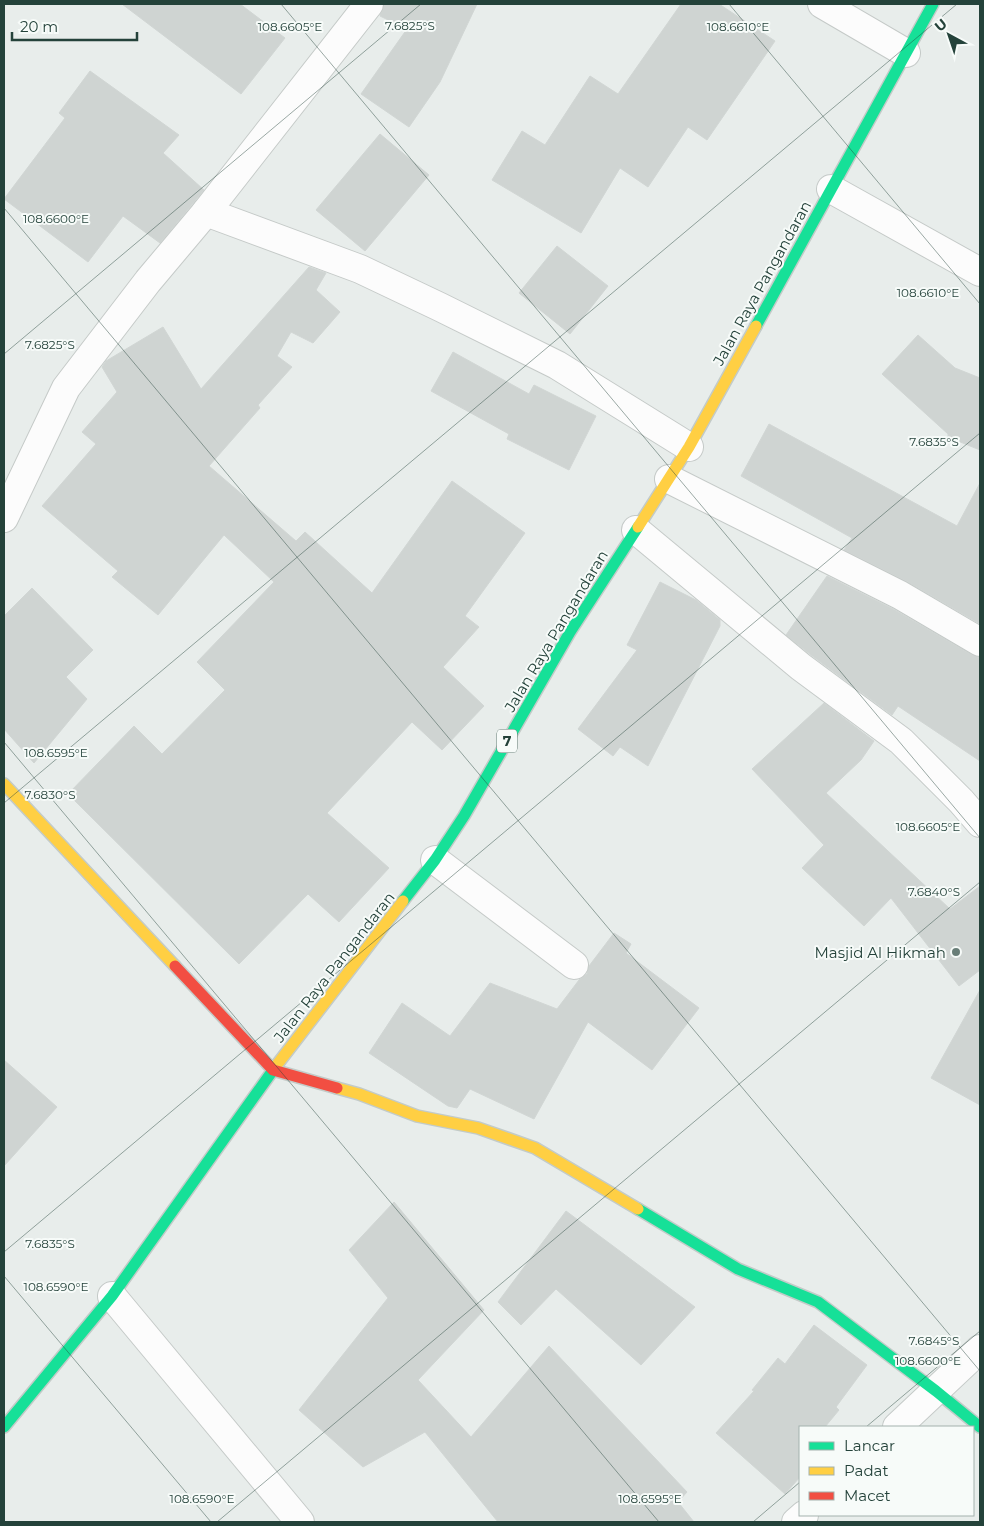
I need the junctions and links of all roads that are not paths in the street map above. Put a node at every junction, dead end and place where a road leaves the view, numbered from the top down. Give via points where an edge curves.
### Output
1 (369, 4) edge
2 (822, 4) edge
3 (933, 4) edge
4 (906, 53) junction
5 (831, 189) junction
6 (206, 212) junction
7 (980, 272) edge
8 (689, 447) junction
9 (669, 478) junction
10 (4, 518) edge
11 (636, 530) junction
12 (980, 642) edge
13 (4, 784) edge
14 (980, 823) edge
15 (435, 860) junction
16 (574, 965) dead end
17 (273, 1070) junction
18 (112, 1296) junction
19 (980, 1349) edge
20 (936, 1391) junction
21 (898, 1426) edge
22 (4, 1427) edge
23 (980, 1427) edge
24 (300, 1522) edge

1 - 6 street
2 - 4 street
3 - 4 main road, Jalan Raya Pangandaran / 7
4 - 5 main road, Jalan Raya Pangandaran / 7
5 - 7 street
5 - 8 main road, Jalan Raya Pangandaran / 7
6 - 8 street via 360,269 449,311 556,365
6 - 10 street via 66,388
8 - 9 main road, Jalan Raya Pangandaran / 7
9 - 11 main road, Jalan Raya Pangandaran / 7
9 - 12 street via 900,595
11 - 14 street via 801,667 900,742
11 - 15 main road, Jalan Raya Pangandaran / 7 via 570,632 464,816
13 - 17 main road
15 - 16 street
15 - 17 main road, Jalan Raya Pangandaran / 7
17 - 18 main road, Jalan Raya Pangandaran / 7
17 - 20 main road via 360,1094 417,1116 478,1128 535,1148 738,1269 818,1302
18 - 22 main road, Jalan Raya Pangandaran / 7
18 - 24 street
19 - 20 street
20 - 21 street
20 - 23 main road

